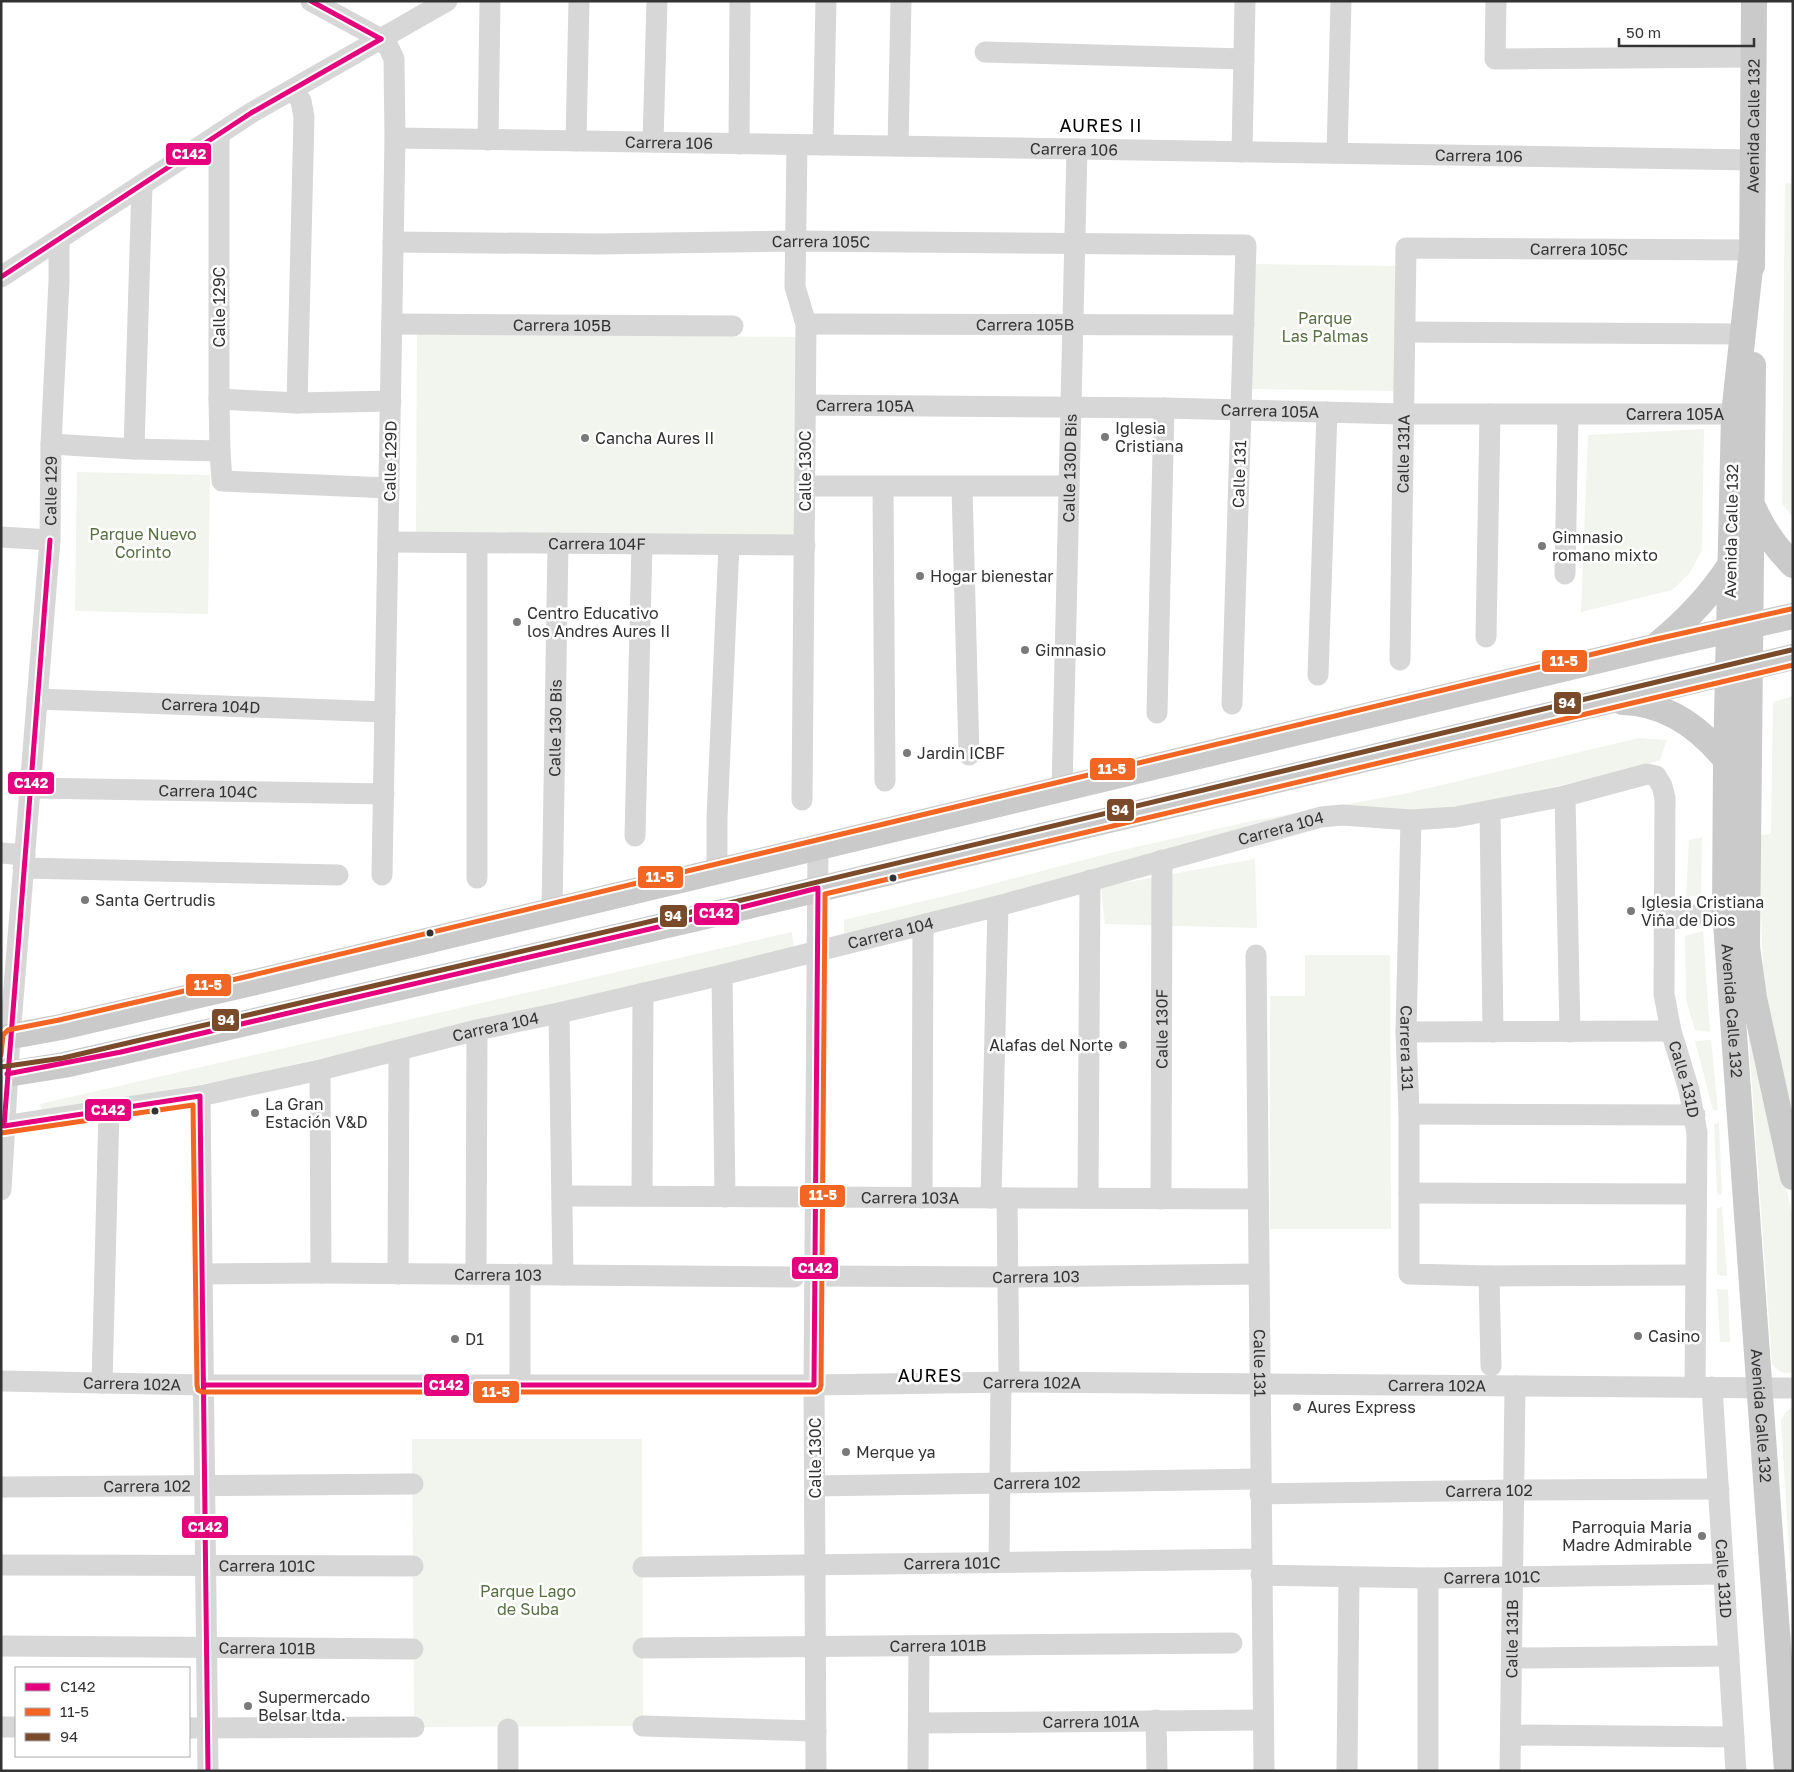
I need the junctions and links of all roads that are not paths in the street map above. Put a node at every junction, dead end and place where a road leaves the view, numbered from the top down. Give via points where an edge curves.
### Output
1 (311, 1) edge
2 (447, 1) edge
3 (490, 1) edge
4 (579, 1) edge
5 (657, 1) edge
6 (740, 1) edge
7 (826, 1) edge
8 (901, 1) edge
9 (1245, 1) edge
10 (1341, 1) edge
11 (1496, 1) edge
12 (1754, 1) edge
13 (385, 44) junction
14 (985, 52) dead end
15 (1754, 57) junction
16 (1244, 59) junction
17 (293, 89) junction
18 (219, 134) junction
19 (395, 138) junction
20 (488, 140) junction
21 (576, 141) junction
22 (653, 142) junction
23 (739, 144) junction
24 (797, 145) junction
25 (823, 145) junction
26 (898, 146) junction
27 (1077, 149) junction
28 (1242, 152) junction
29 (1338, 153) junction
30 (1753, 160) junction
31 (142, 185) junction
32 (58, 240) junction
33 (795, 241) junction
34 (394, 242) junction
35 (1075, 244) junction
36 (1246, 245) joint
37 (1406, 248) joint
38 (1752, 250) junction
39 (1, 277) edge
40 (392, 324) junction
41 (806, 324) junction
42 (1073, 325) junction
43 (1244, 325) junction
44 (733, 326) dead end
45 (1404, 332) junction
46 (1742, 334) junction
47 (219, 399) junction
48 (391, 401) junction
49 (297, 403) junction
50 (806, 405) junction
51 (1071, 407) junction
52 (1164, 408) junction
53 (1241, 410) junction
54 (1327, 412) junction
55 (1403, 414) junction
56 (1490, 414) junction
57 (1568, 414) junction
58 (1734, 414) junction
59 (51, 444) junction
60 (134, 449) junction
61 (220, 451) junction
62 (805, 486) junction
63 (883, 486) junction
64 (1069, 486) junction
65 (962, 487) junction
66 (389, 488) junction
67 (1752, 505) junction
68 (1, 537) edge
69 (50, 540) junction
70 (388, 542) junction
71 (477, 543) junction
72 (558, 544) junction
73 (642, 544) junction
74 (729, 545) junction
75 (805, 546) junction
76 (1730, 565) junction
77 (1793, 565) edge
78 (1565, 574) dead end
79 (1793, 616) edge
80 (1740, 628) junction
81 (1486, 637) dead end
82 (1654, 647) junction
83 (1793, 656) edge
84 (1400, 660) dead end
85 (1739, 670) junction
86 (1318, 675) dead end
87 (37, 699) junction
88 (1607, 702) junction
89 (1232, 704) dead end
90 (385, 712) junction
91 (1157, 713) dead end
92 (969, 755) dead end
93 (1726, 760) junction
94 (1656, 776) joint
95 (885, 781) dead end
96 (30, 788) junction
97 (1062, 788) junction
98 (384, 794) junction
99 (1565, 796) junction
100 (802, 800) dead end
101 (1490, 811) junction
102 (1411, 820) junction
103 (635, 836) dead end
104 (818, 846) junction
105 (1, 853) edge
106 (1162, 860) junction
107 (24, 861) junction
108 (717, 871) junction
109 (338, 875) dead end
110 (382, 875) dead end
111 (477, 878) dead end
112 (1090, 880) junction
113 (818, 888) junction
114 (998, 906) junction
115 (1725, 909) junction
116 (552, 910) junction
117 (1664, 921) junction
118 (923, 924) junction
119 (817, 952) junction
120 (1256, 955) dead end
121 (722, 975) junction
122 (643, 993) junction
123 (560, 1013) junction
124 (477, 1030) junction
125 (1671, 1031) junction
126 (1406, 1032) junction
127 (1492, 1032) junction
128 (1570, 1032) junction
129 (6, 1037) edge
130 (399, 1050) junction
131 (320, 1070) junction
132 (4, 1074) edge
133 (200, 1096) junction
134 (110, 1110) junction
135 (1409, 1114) junction
136 (1694, 1115) junction
137 (4, 1126) junction
138 (1793, 1177) edge
139 (1, 1190) edge
140 (1410, 1193) junction
141 (1696, 1194) junction
142 (562, 1196) junction
143 (642, 1196) junction
144 (725, 1197) junction
145 (816, 1197) junction
146 (922, 1198) junction
147 (999, 1198) junction
148 (1088, 1198) junction
149 (1162, 1199) junction
150 (1258, 1199) junction
151 (321, 1273) junction
152 (202, 1274) junction
153 (398, 1274) junction
154 (476, 1274) junction
155 (520, 1274) junction
156 (1258, 1274) junction
157 (563, 1275) junction
158 (1695, 1275) junction
159 (815, 1276) junction
160 (1490, 1276) junction
161 (794, 1277) dead end
162 (1008, 1277) junction
163 (1491, 1366) dead end
164 (1, 1381) edge
165 (1005, 1382) junction
166 (102, 1383) junction
167 (814, 1384) junction
168 (1259, 1384) junction
169 (204, 1385) junction
170 (520, 1385) junction
171 (1515, 1386) junction
172 (1703, 1387) junction
173 (1760, 1388) junction
174 (1793, 1388) edge
175 (1000, 1483) junction
176 (412, 1484) dead end
177 (1, 1486) edge
178 (205, 1486) junction
179 (815, 1486) junction
180 (1260, 1486) junction
181 (1718, 1489) junction
182 (1514, 1490) junction
183 (999, 1562) junction
184 (1, 1565) edge
185 (815, 1565) junction
186 (206, 1566) junction
187 (413, 1566) dead end
188 (643, 1567) dead end
189 (1261, 1567) junction
190 (1724, 1574) junction
191 (1513, 1576) junction
192 (1349, 1578) junction
193 (1428, 1578) junction
194 (1232, 1643) dead end
195 (1, 1646) edge
196 (920, 1646) junction
197 (815, 1647) junction
198 (207, 1648) junction
199 (643, 1648) dead end
200 (413, 1649) dead end
201 (1729, 1656) junction
202 (1512, 1658) junction
203 (1156, 1720) junction
204 (1263, 1720) junction
205 (919, 1724) junction
206 (644, 1726) dead end
207 (1, 1727) edge
208 (15, 1727) edge
209 (414, 1727) dead end
210 (198, 1728) edge
211 (508, 1729) dead end
212 (816, 1731) junction
213 (1511, 1735) junction
214 (1734, 1737) junction
215 (208, 1771) edge
216 (508, 1771) edge
217 (816, 1771) edge
218 (918, 1771) edge
219 (1156, 1771) edge
220 (1264, 1771) edge
221 (1347, 1771) edge
222 (1428, 1771) edge
223 (1510, 1771) edge
224 (1736, 1771) edge
225 (1787, 1771) edge

1 - 13 street
2 - 13 street
3 - 20 street
4 - 21 street
5 - 22 street
6 - 23 street
7 - 25 street
8 - 26 street
9 - 16 street
10 - 29 street
11 - 15 street via 1495,59
12 - 15 main road, Avenida Calle 132
13 - 17 street
13 - 19 street, Calle 129D via 394,59
14 - 16 street
15 - 30 main road, Avenida Calle 132
16 - 28 street
17 - 18 street
17 - 49 street via 301,101 304,117
18 - 31 street
18 - 47 street, Calle 129C
19 - 20 street, Carrera 106
19 - 34 street, Calle 129D
20 - 21 street, Carrera 106
21 - 22 street, Carrera 106
22 - 23 street, Carrera 106
23 - 24 street, Carrera 106
24 - 25 street, Carrera 106
24 - 33 street, Calle 130C
25 - 26 street, Carrera 106
26 - 27 street, Carrera 106
27 - 28 street, Carrera 106
27 - 35 street, Calle 130D Bis
28 - 29 street, Carrera 106
29 - 30 street, Carrera 106
30 - 38 main road, Avenida Calle 132
31 - 32 street
31 - 60 street
32 - 39 street
32 - 59 street, Calle 129
33 - 34 street, Carrera 105C via 598,244
33 - 35 street, Carrera 105C
33 - 41 street, Calle 130C via 795,287
34 - 40 street, Calle 129D
35 - 36 street, Carrera 105C
35 - 42 street, Calle 130D Bis
36 - 43 street, Calle 131
37 - 38 street, Carrera 105C
37 - 45 street, Calle 131A
38 - 46 main road, Avenida Calle 132
38 - 67 main road, Avenida Calle 132
40 - 44 street, Carrera 105B
40 - 48 street, Calle 129D
41 - 42 street, Carrera 105B
41 - 50 street, Calle 130C
42 - 43 street, Carrera 105B
42 - 51 street, Calle 130D Bis
43 - 53 street, Calle 131
45 - 46 street
45 - 55 street, Calle 131A
46 - 58 main road, Avenida Calle 132
47 - 49 street
47 - 61 street, Calle 129C
48 - 49 street
48 - 66 street, Calle 129D
50 - 51 street, Carrera 105A
50 - 62 street, Calle 130C
51 - 52 street, Carrera 105A
51 - 64 street, Calle 130D Bis
52 - 53 street, Carrera 105A
52 - 91 street
53 - 54 street, Carrera 105A
53 - 89 street, Calle 131
54 - 55 street, Carrera 105A
54 - 86 street
55 - 56 street, Carrera 105A
55 - 84 street, Calle 131A
56 - 57 street, Carrera 105A
56 - 81 street
57 - 58 street, Carrera 105A
57 - 78 street
58 - 76 main road, Avenida Calle 132
59 - 60 street
59 - 69 street, Calle 129
60 - 61 street
61 - 66 street, Calle 129C via 222,481
62 - 63 street
62 - 75 street, Calle 130C
63 - 65 street
63 - 95 street
64 - 65 street
64 - 97 street, Calle 130D Bis
65 - 92 street
66 - 70 street, Calle 129D
67 - 77 main road via 1762,528
67 - 80 main road, Avenida Calle 132
68 - 69 street
69 - 87 street, Calle 129
70 - 71 street, Carrera 104F
70 - 90 street, Calle 129D
71 - 72 street, Carrera 104F
71 - 111 street
72 - 73 street, Carrera 104F
72 - 116 street, Calle 130 Bis
73 - 74 street, Carrera 104F
73 - 103 street
74 - 75 street, Carrera 104F
74 - 108 street
75 - 100 street, Calle 130C
76 - 80 main road, Avenida Calle 132
76 - 82 main road via 1702,604
79 - 80 main road
80 - 82 main road
80 - 85 main road, Avenida Calle 132
82 - 97 main road
83 - 85 main road
85 - 88 main road
85 - 93 main road, Avenida Calle 132
85 - 138 main road, Avenida Calle 132 via 1747,947 1754,998
87 - 90 street, Carrera 104D
87 - 96 street, Calle 129
88 - 93 main road via 1632,702 1656,707 1678,717 1696,728
88 - 113 main road
90 - 98 street, Calle 129D
93 - 115 main road, Avenida Calle 132
94 - 99 street, Carrera 104 via 1647,774
94 - 117 street, Calle 131D via 1665,798
96 - 98 street, Carrera 104C
96 - 107 street, Calle 129
97 - 104 main road
98 - 110 street, Calle 129D
99 - 101 street, Carrera 104
99 - 128 street
101 - 102 street, Carrera 104
101 - 127 street
102 - 106 street, Carrera 104 via 1342,815 1321,817
102 - 126 street, Carrera 131
104 - 108 main road
104 - 113 street, Calle 130C
105 - 107 street
106 - 112 street, Carrera 104
106 - 149 street, Calle 130F
107 - 109 street
107 - 129 street, Calle 129
108 - 116 main road
112 - 114 street, Carrera 104
112 - 148 street
113 - 119 street, Calle 130C
113 - 132 main road via 121,1052
114 - 118 street, Carrera 104
114 - 147 street
115 - 117 street
115 - 173 main road, Avenida Calle 132
116 - 129 main road via 251,983
117 - 125 street, Calle 131D via 1664,994
118 - 119 street, Carrera 104
118 - 146 street
119 - 121 street, Carrera 104
119 - 145 street, Calle 130C
120 - 150 street, Calle 131
121 - 122 street, Carrera 104
121 - 144 street
122 - 123 street, Carrera 104
122 - 143 street
123 - 124 street, Carrera 104
123 - 142 street
124 - 130 street, Carrera 104
124 - 154 street
125 - 128 street
125 - 136 street, Calle 131D
126 - 127 street
126 - 135 street, Carrera 131
127 - 128 street
129 - 132 street, Calle 129
130 - 131 street, Carrera 104
130 - 153 street
131 - 133 street, Carrera 104
131 - 151 street
132 - 137 street, Calle 129
133 - 134 street, Carrera 104
133 - 152 street
134 - 137 street, Carrera 104
134 - 166 street
135 - 136 street
135 - 140 street, Carrera 131
136 - 141 street, Calle 131D via 1697,1134
137 - 139 street, Calle 129
140 - 141 street
140 - 160 street, Carrera 131 via 1409,1274
141 - 158 street, Calle 131D
142 - 143 street, Carrera 103A
142 - 157 street
143 - 144 street, Carrera 103A
144 - 145 street, Carrera 103A
145 - 146 street, Carrera 103A
145 - 159 street, Calle 130C
146 - 147 street, Carrera 103A
147 - 148 street, Carrera 103A
147 - 162 street
148 - 149 street, Carrera 103A
149 - 150 street, Carrera 103A
150 - 156 street, Calle 131
151 - 152 street, Carrera 103
151 - 153 street, Carrera 103
152 - 169 street
153 - 154 street, Carrera 103
154 - 155 street, Carrera 103
155 - 157 street, Carrera 103
155 - 170 street
156 - 162 street, Carrera 103
156 - 168 street, Calle 131
157 - 161 street, Carrera 103
158 - 160 street
158 - 172 street, Calle 131D
159 - 162 street, Carrera 103
159 - 167 street, Calle 130C
160 - 163 street
162 - 165 street
164 - 166 street, Carrera 102A
165 - 167 street, Carrera 102A
165 - 168 street, Carrera 102A
165 - 175 street
166 - 169 street, Carrera 102A
167 - 170 street, Carrera 102A
167 - 179 street, Calle 130C
168 - 171 street, Carrera 102A
168 - 180 street, Calle 131
169 - 170 street, Carrera 102A
169 - 178 street
171 - 172 street, Carrera 102A
171 - 182 street, Calle 131B
172 - 173 street, Carrera 102A
172 - 181 street, Calle 131D
173 - 174 street, Carrera 102A
173 - 225 main road, Avenida Calle 132
175 - 179 street, Carrera 102
175 - 180 street, Carrera 102
175 - 183 street
176 - 178 street, Carrera 102
177 - 178 street, Carrera 102
178 - 186 street
179 - 185 street, Calle 130C
180 - 182 street, Carrera 102
180 - 189 street, Calle 131
181 - 182 street, Carrera 102
181 - 190 street, Calle 131D
182 - 191 street, Calle 131B
183 - 185 street, Carrera 101C
183 - 189 street, Carrera 101C
184 - 186 street, Carrera 101C
185 - 188 street, Carrera 101C
185 - 197 street, Calle 130C
186 - 187 street, Carrera 101C
186 - 198 street
189 - 192 street, Carrera 101C
189 - 204 street, Calle 131
190 - 191 street, Carrera 101C
190 - 201 street, Calle 131D
191 - 193 street, Carrera 101C
191 - 202 street, Calle 131B
192 - 193 street, Carrera 101C
192 - 221 street
193 - 222 street
194 - 196 street, Carrera 101B
195 - 198 street, Carrera 101B
196 - 197 street, Carrera 101B
196 - 205 street
197 - 199 street, Carrera 101B
197 - 212 street, Calle 130C
198 - 200 street, Carrera 101B
198 - 210 street
201 - 202 street
201 - 214 street, Calle 131D
202 - 213 street, Calle 131B
203 - 204 street, Carrera 101A
203 - 205 street, Carrera 101A
203 - 219 street
204 - 220 street, Calle 131
205 - 218 street
206 - 212 street
207 - 208 street
209 - 210 street
210 - 215 street
211 - 216 street
212 - 217 street, Calle 130C
213 - 214 street
213 - 223 street, Calle 131B
214 - 224 street, Calle 131D

